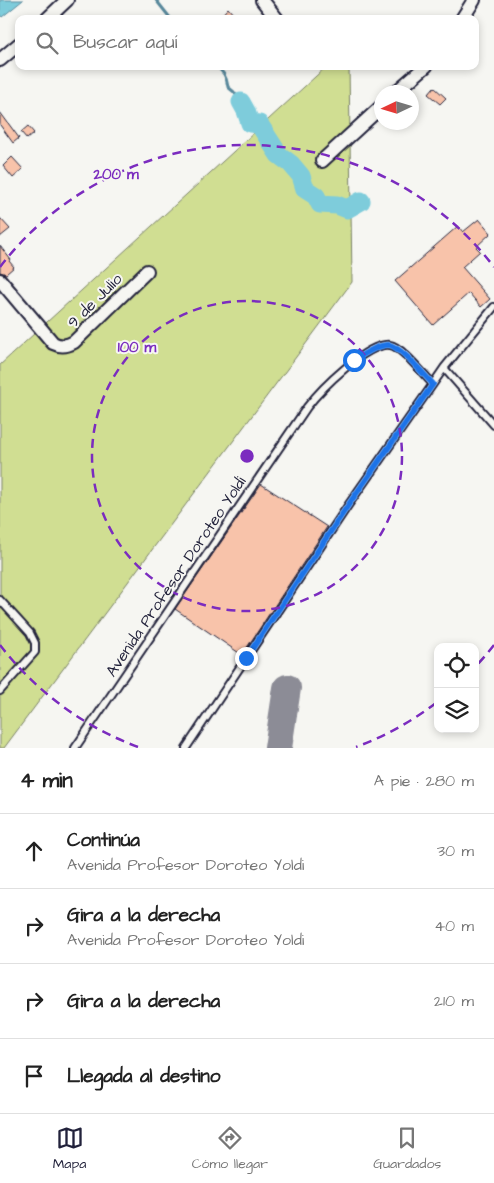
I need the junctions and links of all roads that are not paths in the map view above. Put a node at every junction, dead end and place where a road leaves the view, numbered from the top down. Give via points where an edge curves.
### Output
1 (67, 0) edge
2 (262, 0) edge
3 (474, 0) edge
4 (51, 15) edge
5 (274, 15) edge
6 (465, 15) edge
7 (15, 47) edge
8 (0, 60) edge
9 (421, 70) edge
10 (404, 85) edge
11 (374, 113) edge
12 (322, 160) dead end
13 (147, 271) dead end
14 (0, 280) edge
15 (494, 307) edge
16 (444, 368) junction
17 (433, 384) junction
18 (494, 425) edge
19 (0, 600) edge
20 (0, 691) edge
21 (75, 748) edge
22 (186, 748) edge

1 - 4 street
2 - 5 street
3 - 6 street
7 - 8 street
9 - 10 street
11 - 12 street
13 - 14 street, 9 de Julio via 74,342 65,346 54,343
15 - 16 lane
16 - 17 lane
16 - 18 lane
17 - 21 lane, Avenida Profesor Doroteo Yoldi via 399,349 390,345 381,346 354,360 315,397
17 - 22 lane
19 - 20 lane via 35,643 35,652

